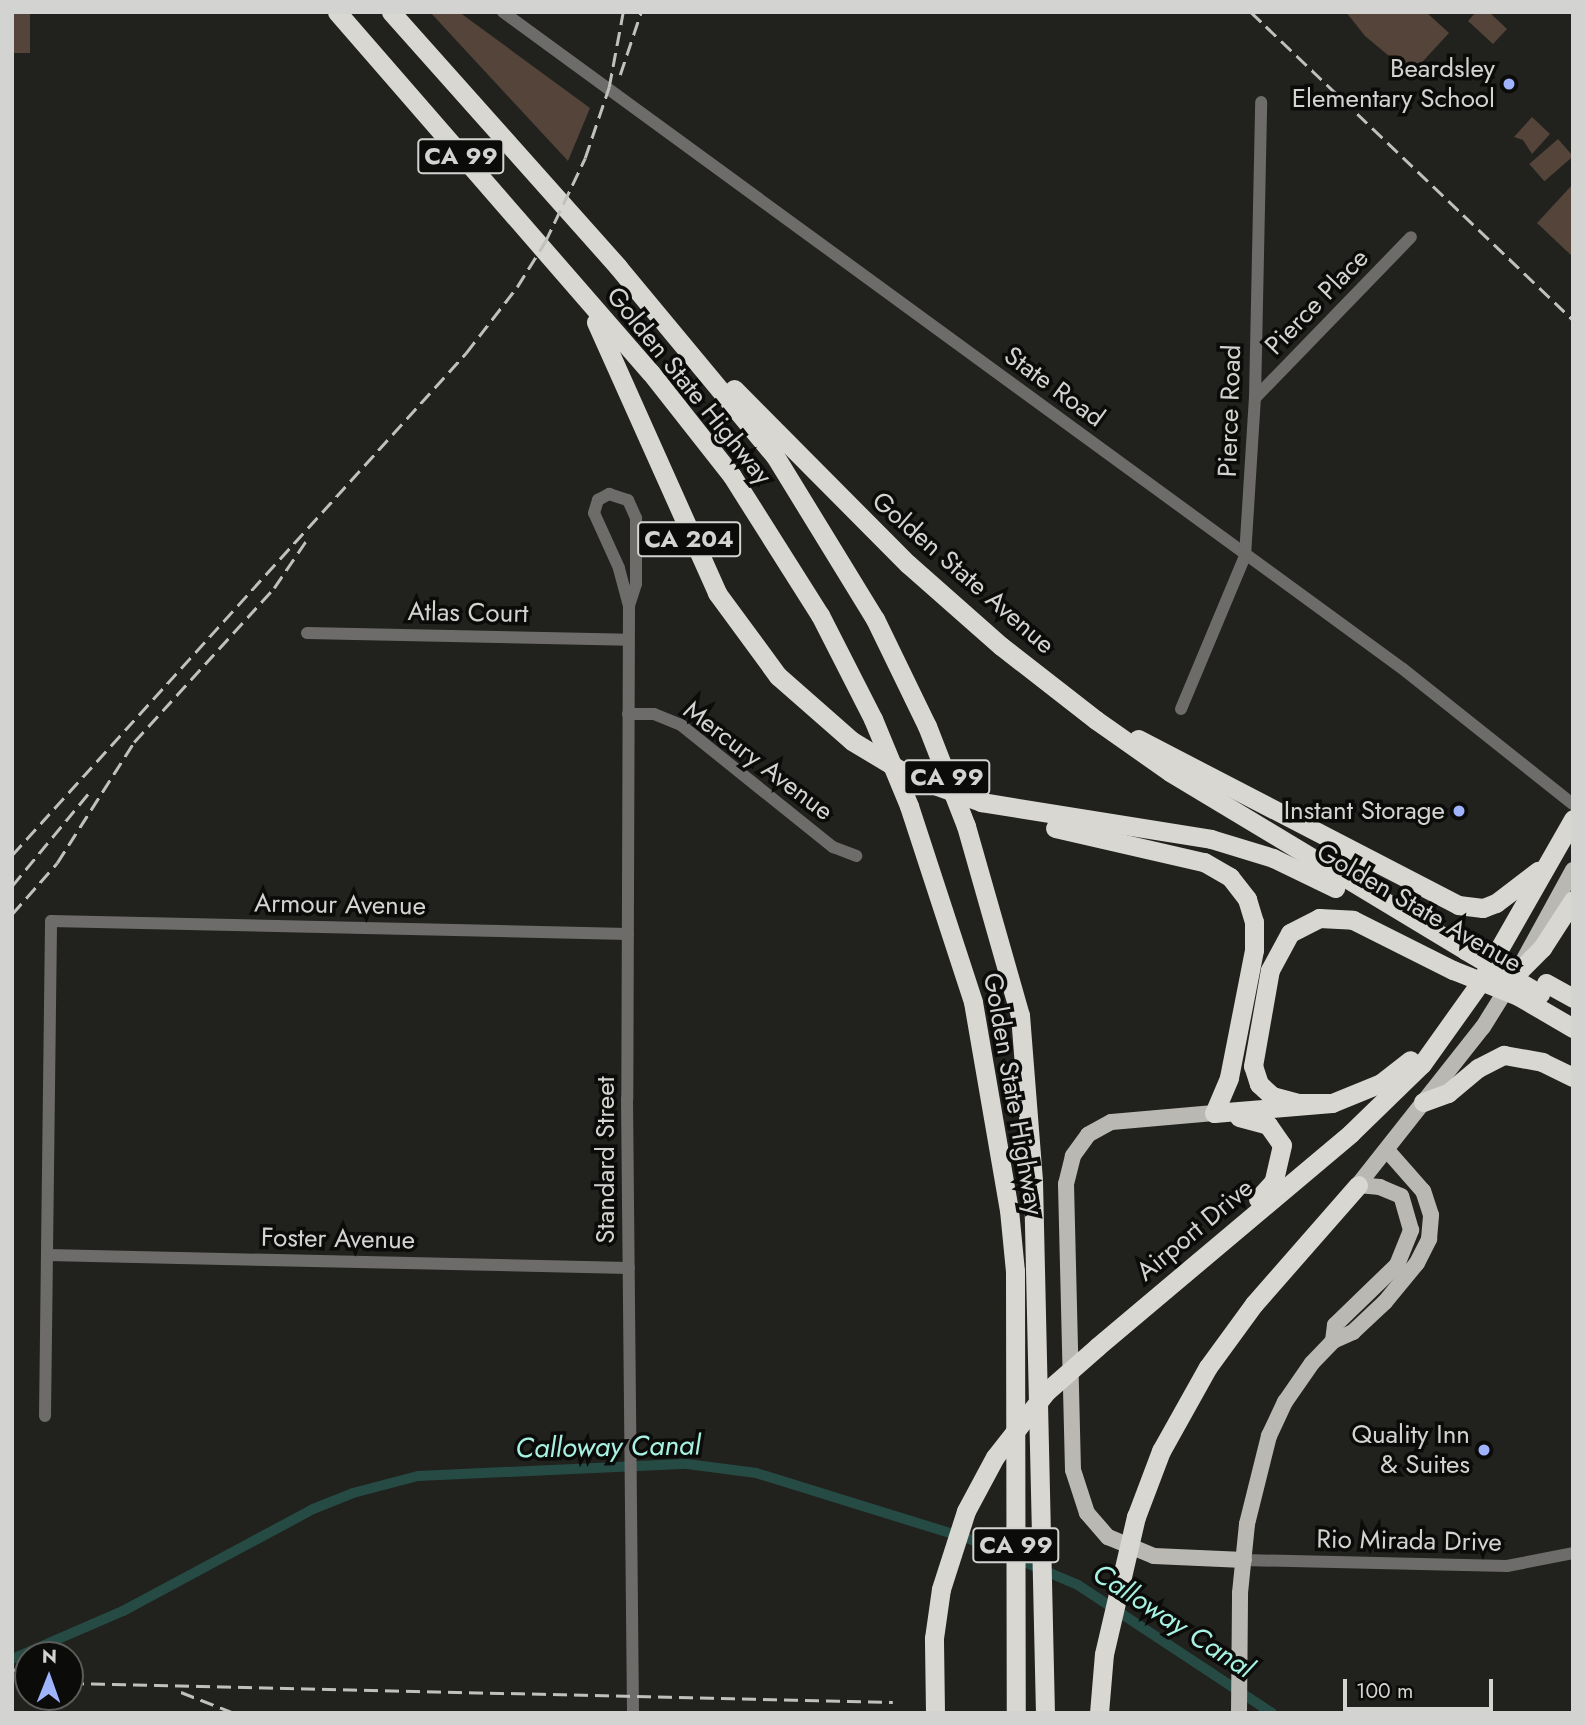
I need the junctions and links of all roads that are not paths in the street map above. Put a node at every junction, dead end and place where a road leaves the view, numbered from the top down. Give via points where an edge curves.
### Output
1 (337, 12) edge
2 (391, 12) edge
3 (503, 12) edge
4 (1261, 102) dead end
5 (1411, 237) dead end
6 (618, 267) junction
7 (584, 299) junction
8 (1255, 398) junction
9 (1245, 556) junction
10 (629, 606) junction
11 (307, 633) dead end
12 (628, 640) junction
13 (1181, 709) dead end
14 (628, 714) junction
15 (1096, 720) junction
16 (981, 803) junction
17 (1573, 804) edge
18 (1573, 819) edge
19 (856, 856) dead end
20 (1546, 863) junction
21 (1573, 870) edge
22 (1573, 900) edge
23 (628, 934) junction
24 (1463, 959) junction
25 (1516, 974) junction
26 (1534, 995) junction
27 (1573, 998) edge
28 (1573, 1013) edge
29 (1455, 1019) junction
30 (1573, 1028) edge
31 (1573, 1077) edge
32 (1423, 1102) junction
33 (1332, 1103) junction
34 (1214, 1113) junction
35 (1387, 1150) junction
36 (1358, 1185) junction
37 (47, 1255) junction
38 (1195, 1264) junction
39 (629, 1268) junction
40 (1333, 1340) junction
41 (45, 1416) dead end
42 (1573, 1553) edge
43 (1244, 1559) junction
44 (633, 1713) edge
45 (935, 1713) edge
46 (1016, 1713) edge
47 (1045, 1713) edge
48 (1099, 1713) edge
49 (1239, 1713) edge

1 - 7 highway, Golden State Highway / CA 99
2 - 6 highway, Golden State Highway / CA 99
3 - 9 street, State Road
4 - 8 street, Pierce Road
5 - 8 street, Pierce Place
6 - 15 highway, Golden State Avenue via 796,455 908,564 1001,646
6 - 47 highway, Golden State Highway / CA 99 via 775,456 828,536 897,662 966,826 1020,1015 1033,1181
7 - 16 highway, CA 204, bridge via 642,418 688,535 717,593 778,676 852,741 891,766
7 - 46 highway, Golden State Highway / CA 99 via 689,419 777,544 853,677 909,806 961,957 984,1048 1015,1271
8 - 9 street, Pierce Road
9 - 13 street, Pierce Road
9 - 17 street, State Road via 1403,669
10 - 10 street, Standard Street via 636,584 636,517 628,500 609,494 598,500 594,513 619,568
10 - 12 street, Standard Street
11 - 12 street, Atlas Court
12 - 14 street, Standard Street
14 - 19 street, Mercury Avenue via 654,714 681,726 833,848
14 - 23 street, Standard Street
15 - 20 highway via 1458,905 1483,908 1496,903
15 - 24 highway, Golden State Avenue
16 - 24 highway, Golden State Avenue via 1188,835 1252,850 1321,880
16 - 34 highway via 1024,820 1204,862 1240,889 1251,909 1256,941 1229,1078
18 - 20 highway, Airport Drive
20 - 29 highway, Airport Drive
21 - 25 main road
22 - 25 highway via 1542,948
23 - 37 street, Armour Avenue via 51,921
23 - 39 street, Standard Street
24 - 26 highway, Golden State Avenue, bridge
24 - 33 highway via 1353,920 1319,918 1290,933 1269,970 1252,1066 1259,1084 1272,1097
25 - 32 main road via 1494,1012
26 - 27 highway
26 - 28 highway, Golden State Avenue
26 - 30 highway, Golden State Avenue
29 - 33 highway via 1387,1079
29 - 38 highway, Airport Drive via 1422,1064 1351,1133
31 - 32 highway via 1542,1062 1504,1055 1478,1068 1447,1093
32 - 35 main road
33 - 34 highway
34 - 38 highway via 1268,1125 1280,1137 1282,1154 1269,1188
34 - 43 main road via 1111,1122 1088,1135 1073,1156 1066,1184 1073,1469 1084,1507 1108,1537 1154,1556
35 - 36 main road
35 - 40 main road via 1423,1191 1431,1215 1429,1239 1417,1263 1385,1302 1353,1332
36 - 40 main road via 1380,1186 1401,1196 1411,1230 1397,1265 1335,1325
36 - 48 highway, bridge via 1254,1304 1208,1367 1161,1451 1136,1517 1104,1654
37 - 39 street, Foster Avenue
37 - 41 street
38 - 45 highway, Airport Drive, bridge via 1034,1405 995,1457 966,1511 941,1588 934,1638
39 - 44 street, Standard Street
40 - 43 main road via 1299,1380 1269,1436 1253,1493
42 - 43 street, Rio Mirada Drive via 1507,1566
43 - 49 main road

